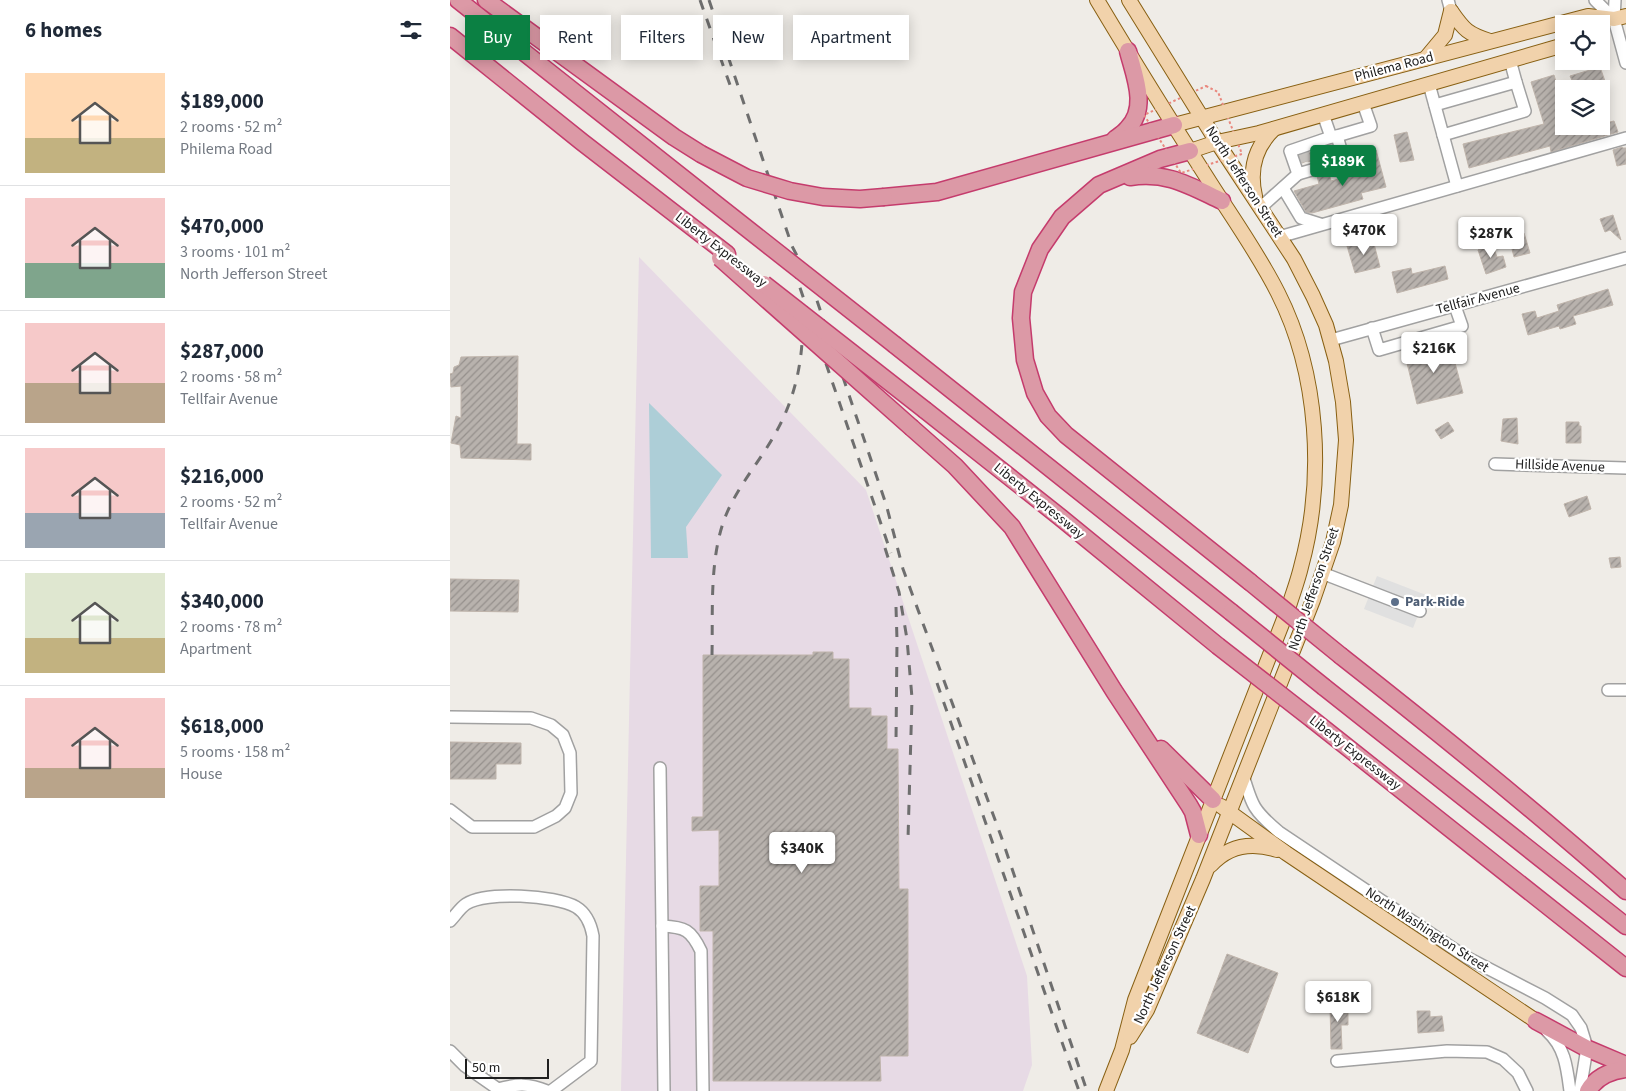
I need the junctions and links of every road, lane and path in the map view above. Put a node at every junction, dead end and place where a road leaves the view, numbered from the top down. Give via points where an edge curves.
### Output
1 (458, 0) edge
2 (486, 0) edge
3 (1097, 0) edge
4 (1129, 0) edge
5 (1595, 0) edge
6 (1615, 0) edge
7 (1450, 5) edge
8 (1620, 17) edge
9 (450, 36) edge
10 (1490, 42) junction
11 (1555, 48) edge
12 (1128, 51) junction
13 (1425, 59) junction
14 (1510, 60) junction
15 (1626, 63) edge
16 (1516, 82) junction
17 (1429, 84) junction
18 (1363, 103) junction
19 (1435, 105) junction
20 (1323, 114) junction
21 (1202, 118) junction
22 (1174, 125) junction
23 (1274, 128) junction
24 (1443, 135) junction
25 (1626, 138) edge
26 (1111, 142) junction
27 (1217, 142) junction
28 (1330, 149) junction
29 (1190, 151) junction
30 (1112, 179) junction
31 (1457, 186) junction
32 (1284, 188) junction
33 (1222, 201) junction
34 (1259, 206) junction
35 (1322, 225) junction
36 (1279, 237) junction
37 (724, 256) junction
38 (1626, 258) edge
39 (1455, 306) junction
40 (1372, 328) junction
41 (1330, 340) junction
42 (1495, 464) dead end
43 (1626, 468) edge
44 (1322, 574) junction
45 (1420, 611) dead end
46 (1608, 690) dead end
47 (1626, 690) edge
48 (450, 717) edge
49 (1141, 730) junction
50 (660, 768) dead end
51 (1243, 775) junction
52 (1213, 800) junction
53 (450, 810) edge
54 (1228, 812) junction
55 (1199, 835) junction
56 (1286, 853) junction
57 (1203, 879) junction
58 (1626, 891) edge
59 (450, 922) edge
60 (662, 926) junction
61 (1626, 926) edge
62 (1626, 968) edge
63 (1536, 1021) junction
64 (1586, 1048) junction
65 (1122, 1050) junction
66 (450, 1051) edge
67 (1337, 1061) dead end
68 (1626, 1067) edge
69 (497, 1090) edge
70 (549, 1091) edge
71 (664, 1091) edge
72 (703, 1091) edge
73 (1106, 1091) edge
74 (1527, 1091) edge
75 (1570, 1091) edge
76 (1580, 1091) edge
77 (1588, 1091) edge

1 - 61 highway, bridge
2 - 26 highway, bridge via 701,154 747,178 790,191 860,199 937,192
3 - 12 main road
4 - 21 main road, North Jefferson Street
5 - 8 street
6 - 8 street
7 - 10 main road via 1464,29
7 - 13 main road via 1445,35
8 - 10 main road, Philema Road via 1588,16
8 - 15 street
9 - 37 highway, Liberty Expressway via 704,236
10 - 13 main road, Philema Road
11 - 14 main road, Philema Road
12 - 22 main road
12 - 26 highway via 1139,92 1137,109 1128,129
13 - 21 main road, Philema Road
14 - 16 street
14 - 17 main road, Philema Road
16 - 19 street
16 - 24 street via 1525,111
17 - 18 main road, Philema Road
17 - 19 street
18 - 20 main road, Philema Road
18 - 28 street via 1371,126
19 - 24 street
20 - 23 main road, Philema Road
20 - 28 street
21 - 22 main road, Philema Road
21 - 27 main road, North Jefferson Street
22 - 26 highway
22 - 29 main road, North Jefferson Street
23 - 27 main road, Philema Road
23 - 34 main road via 1261,144 1254,162 1253,187
24 - 31 street
25 - 31 street
27 - 29 main road, Philema Road
27 - 34 main road, North Jefferson Street
28 - 32 street via 1305,162
29 - 30 highway via 1160,159
29 - 33 main road, North Jefferson Street
30 - 33 highway via 1159,176 1192,186
30 - 58 highway, bridge via 1099,185 1062,217 1040,249 1023,292 1021,318 1025,360 1035,393 1048,416 1066,435 1452,743
31 - 35 street
32 - 34 street
32 - 35 street via 1300,218
33 - 52 main road, North Jefferson Street via 1270,277 1294,330 1310,394 1315,462 1302,566
34 - 36 main road, North Jefferson Street
35 - 36 street
36 - 41 main road, North Jefferson Street via 1313,296
37 - 49 highway, bridge via 955,466 1012,527
37 - 62 highway, Liberty Expressway, bridge via 925,410
38 - 39 street, Tellfair Avenue
39 - 40 street, Tellfair Avenue
39 - 40 street via 1462,326 1380,350
40 - 41 street, Tellfair Avenue
41 - 44 main road, North Jefferson Street via 1340,383 1346,440 1341,505
42 - 43 street, Hillside Avenue
44 - 45 street
44 - 51 main road, North Jefferson Street
46 - 47 street
48 - 53 street via 531,718 551,724 563,735 570,753 571,793 566,808 534,828 472,827
49 - 52 highway
49 - 55 highway via 1193,812
50 - 60 street
51 - 54 main road, North Jefferson Street
51 - 64 street, North Washington Street via 1256,811 1279,832 1466,957 1566,1010 1581,1028
52 - 54 main road
52 - 55 main road, North Jefferson Street
54 - 56 main road
54 - 57 main road, North Jefferson Street
55 - 65 main road, North Jefferson Street via 1135,1000
56 - 57 main road via 1258,845 1235,848 1217,859
56 - 63 main road
57 - 65 main road, North Jefferson Street via 1147,1010
59 - 70 street via 466,904 488,896 548,898 577,907 590,924 593,936 592,1061
60 - 71 street
60 - 72 street via 682,927 695,937 701,950
63 - 64 highway
63 - 75 street via 1560,1045
64 - 68 highway
64 - 76 street, North Washington Street
65 - 73 main road, North Jefferson Street
66 - 69 street
67 - 74 street via 1447,1051 1487,1052 1503,1059 1518,1073
68 - 77 highway via 1593,1082
69 - 70 street via 512,1085 534,1085

